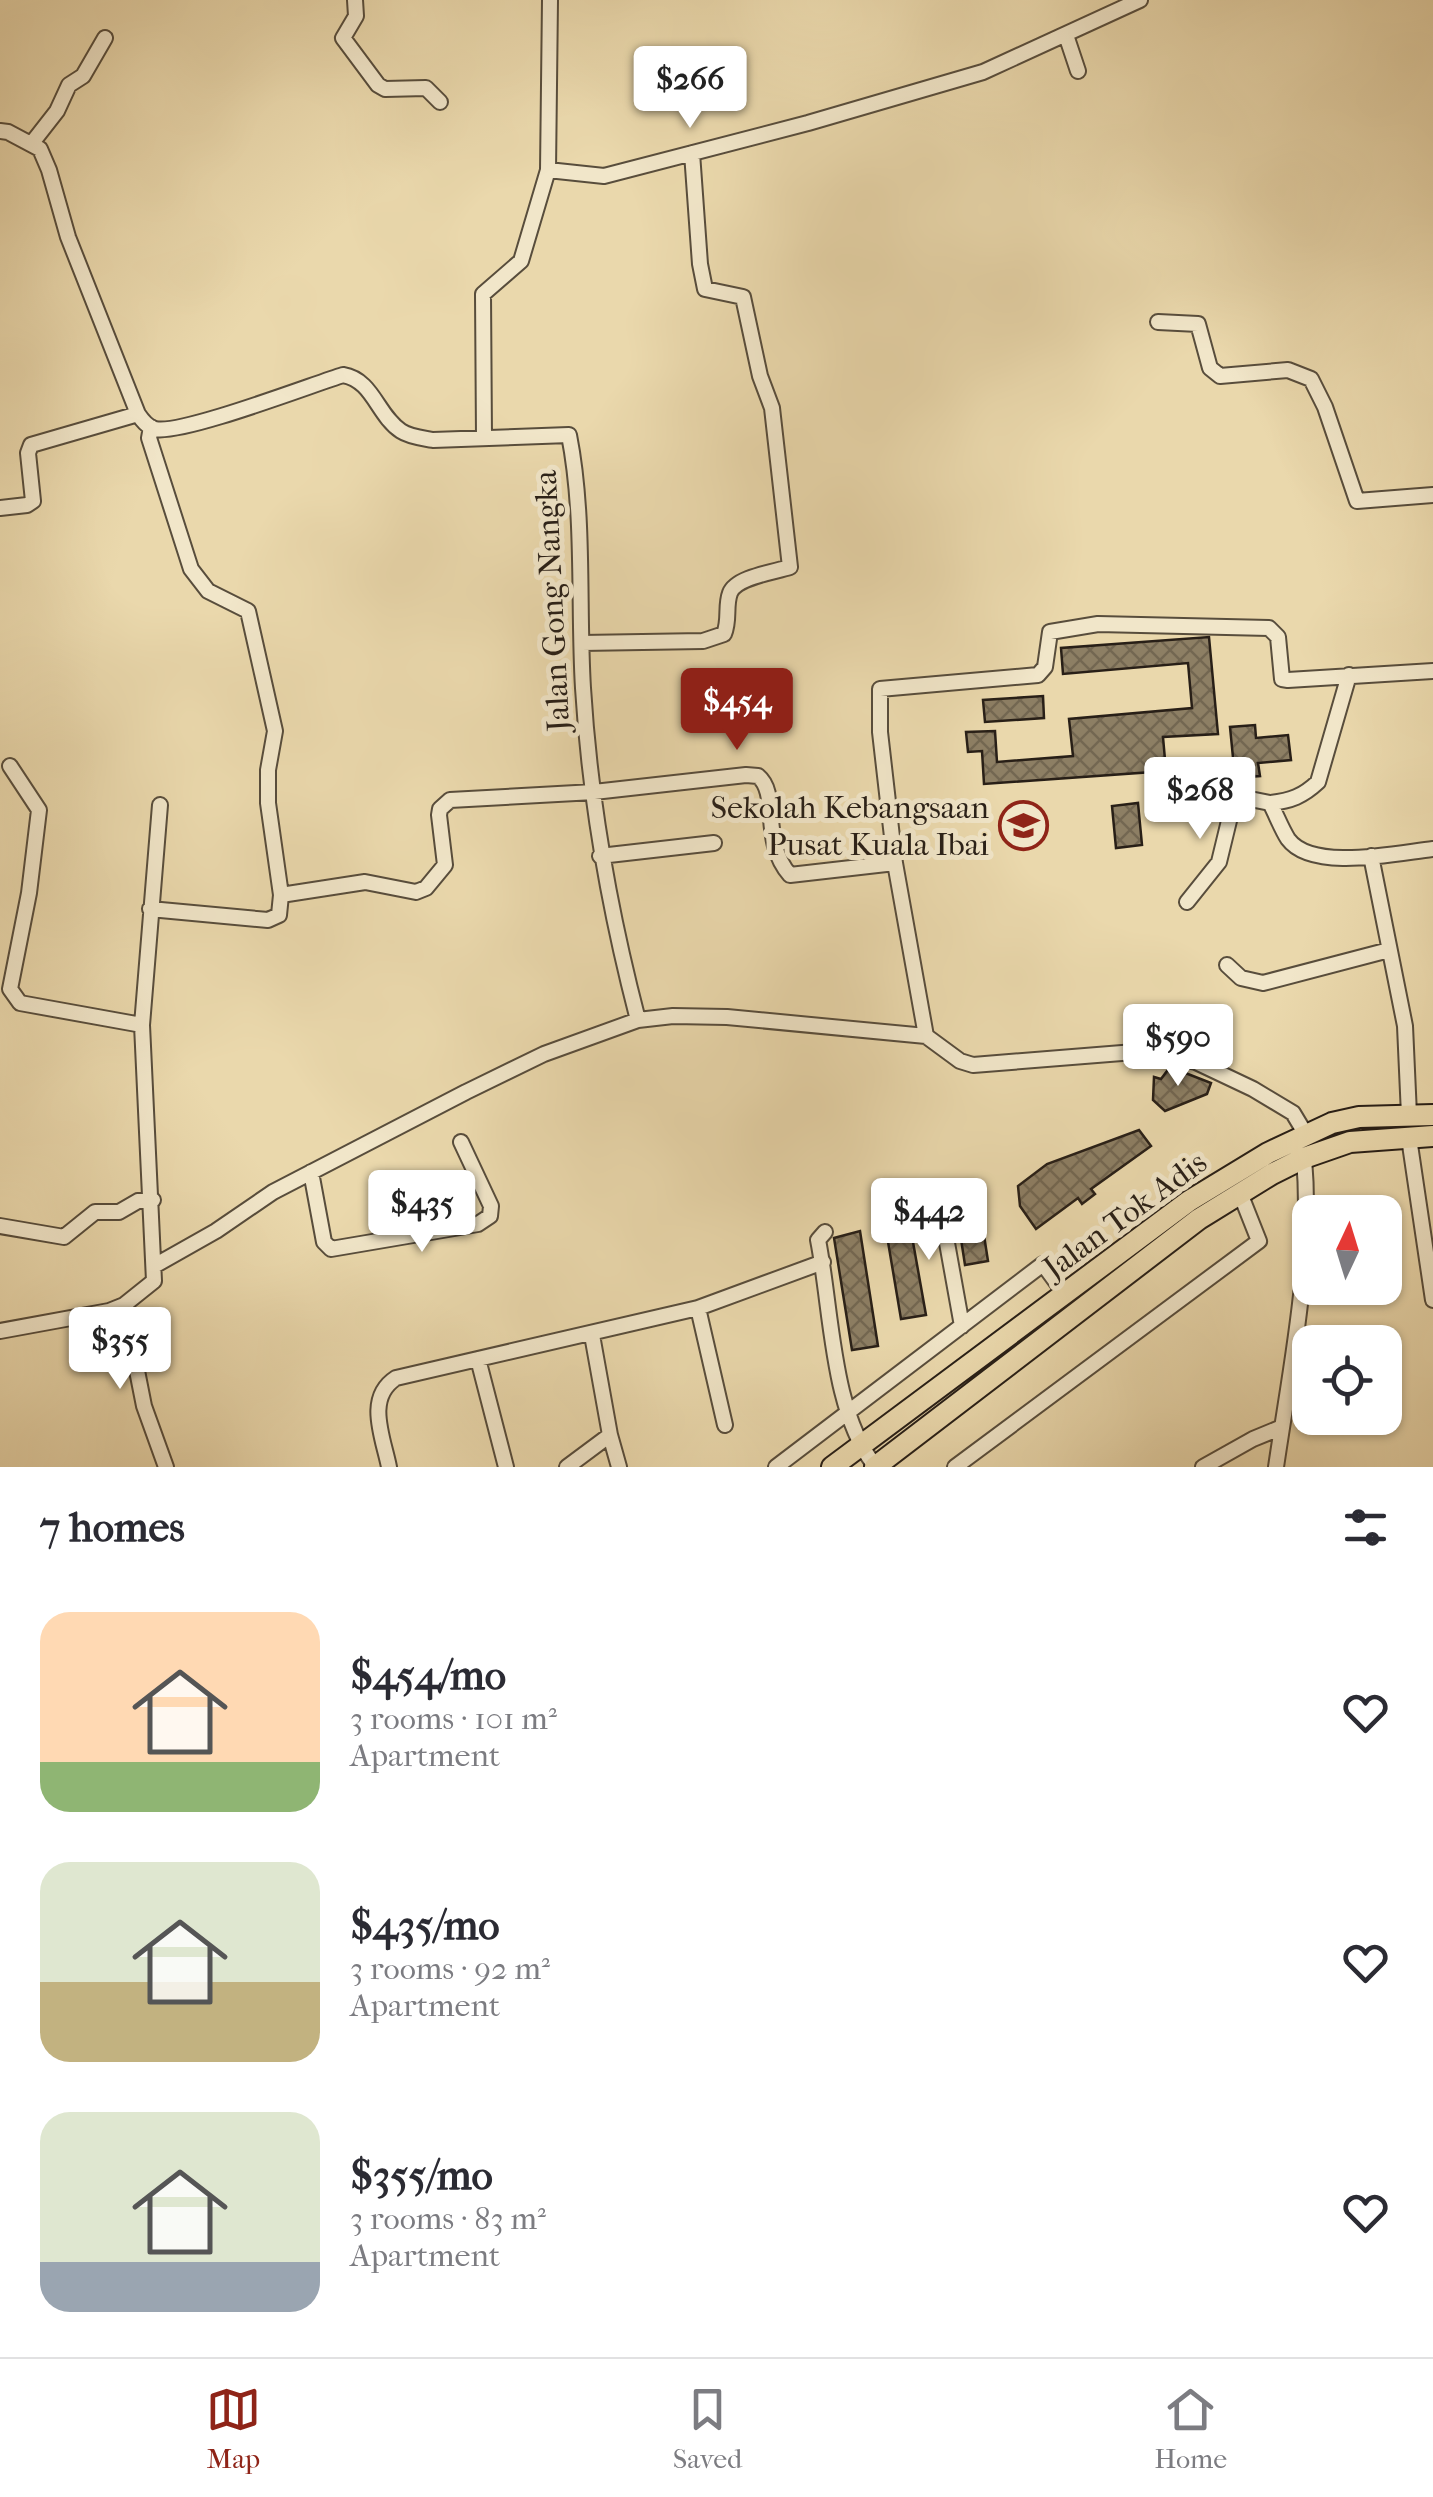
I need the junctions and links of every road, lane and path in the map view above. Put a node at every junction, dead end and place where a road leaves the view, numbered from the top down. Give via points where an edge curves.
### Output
1 (355, 0) edge
2 (550, 0) edge
3 (1140, 0) edge
4 (1066, 34) junction
5 (105, 38) dead end
6 (1078, 71) dead end
7 (440, 102) dead end
8 (0, 131) edge
9 (32, 144) junction
10 (692, 153) junction
11 (548, 170) junction
12 (1158, 322) dead end
13 (138, 414) junction
14 (151, 427) junction
15 (484, 438) junction
16 (1433, 495) edge
17 (0, 508) edge
18 (582, 643) junction
19 (1433, 670) edge
20 (1348, 675) junction
21 (10, 766) dead end
22 (594, 792) junction
23 (1270, 803) junction
24 (160, 805) dead end
25 (714, 843) dead end
26 (1433, 849) edge
27 (600, 856) junction
28 (1371, 856) junction
29 (895, 864) junction
30 (281, 894) junction
31 (1188, 902) dead end
32 (150, 909) junction
33 (1389, 950) junction
34 (1227, 966) dead end
35 (638, 1020) junction
36 (142, 1025) junction
37 (926, 1036) junction
38 (1409, 1115) junction
39 (1433, 1115) edge
40 (1305, 1133) junction
41 (1433, 1136) edge
42 (1409, 1138) junction
43 (461, 1142) dead end
44 (1304, 1158) junction
45 (312, 1172) junction
46 (938, 1193) dead end
47 (1240, 1194) junction
48 (153, 1200) junction
49 (0, 1226) edge
50 (824, 1232) dead end
51 (823, 1262) junction
52 (154, 1266) junction
53 (1432, 1292) edge
54 (1066, 1294) junction
55 (124, 1305) junction
56 (698, 1308) junction
57 (962, 1326) junction
58 (0, 1331) edge
59 (592, 1335) junction
60 (478, 1359) junction
61 (846, 1413) junction
62 (725, 1425) dead end
63 (1282, 1428) junction
64 (610, 1435) junction
65 (858, 1446) junction
66 (166, 1467) edge
67 (389, 1467) edge
68 (506, 1467) edge
69 (566, 1467) edge
70 (620, 1467) edge
71 (776, 1467) edge
72 (832, 1467) edge
73 (875, 1467) edge
74 (954, 1467) edge
75 (1203, 1467) edge
76 (1276, 1467) edge

1 - 7 street via 356,16 343,38 378,85 426,88
2 - 11 street
3 - 4 street
4 - 6 street
4 - 10 street via 983,72
5 - 9 street
8 - 9 street
9 - 13 street via 50,170 68,237
10 - 11 street via 604,176
10 - 18 street via 706,289 742,297 772,408 790,567 736,584 724,634 703,641
11 - 15 street via 521,261 483,294
12 - 16 street via 1198,324 1210,368 1220,376 1288,370 1311,380 1356,502
13 - 14 street
13 - 17 street via 31,446 33,501
14 - 15 street, Jalan Gong Nangka via 186,426 343,375 364,383 401,431 433,440
14 - 30 street via 191,569 208,591 248,610 275,732 268,802
15 - 18 street, Jalan Gong Nangka via 569,435
18 - 22 street, Jalan Gong Nangka
19 - 20 street
20 - 23 street via 1318,782 1291,801
20 - 29 street via 1282,678 1278,637 1269,628 1098,624 1050,632 1038,675 883,688 878,693
21 - 36 street via 39,810 12,996 20,1003
22 - 27 street, Jalan Gong Nangka
22 - 29 street via 758,776 768,790 772,844 790,874
22 - 30 street via 450,800 439,816 444,865 416,892 365,882
23 - 28 street via 1301,850 1325,858
23 - 31 street via 1235,796 1218,862
24 - 32 street
25 - 27 street
26 - 28 street
27 - 35 street, Jalan Gong Nangka
28 - 33 street
29 - 37 street
30 - 32 street via 279,915 268,920
32 - 36 street
33 - 34 street via 1263,983
33 - 38 street via 1405,1026
35 - 37 street via 727,1018
35 - 45 street via 544,1054
36 - 48 street
37 - 40 street via 973,1065 1147,1051 1188,1060 1284,1106
38 - 39 main road, Jalan Tok Adis
38 - 40 main road, Jalan Tok Adis via 1359,1117
40 - 54 main road, Jalan Tok Adis via 1189,1201
41 - 42 main road, Jalan Tok Adis
42 - 44 main road, Jalan Tok Adis via 1350,1142
42 - 53 street
43 - 45 street via 491,1206 490,1216 478,1224 330,1249
44 - 47 main road, Jalan Tok Adis
44 - 63 street via 1304,1260
45 - 52 street
46 - 57 street
47 - 73 main road, Jalan Tok Adis
47 - 74 street via 1260,1241
48 - 49 street via 95,1212 64,1236
48 - 52 street
50 - 51 street via 818,1240
51 - 56 street
51 - 61 street
52 - 55 street via 154,1281
54 - 57 street via 1043,1264
54 - 65 main road, Jalan Tok Adis
55 - 58 street
55 - 66 street via 144,1406
56 - 59 street
56 - 62 street
57 - 61 street
59 - 60 street
59 - 64 street
60 - 67 street via 396,1378 380,1392
60 - 68 street
61 - 65 street
61 - 71 street
63 - 75 street
63 - 76 street
64 - 69 street
64 - 70 street
65 - 72 main road, Jalan Tok Adis
65 - 73 street

